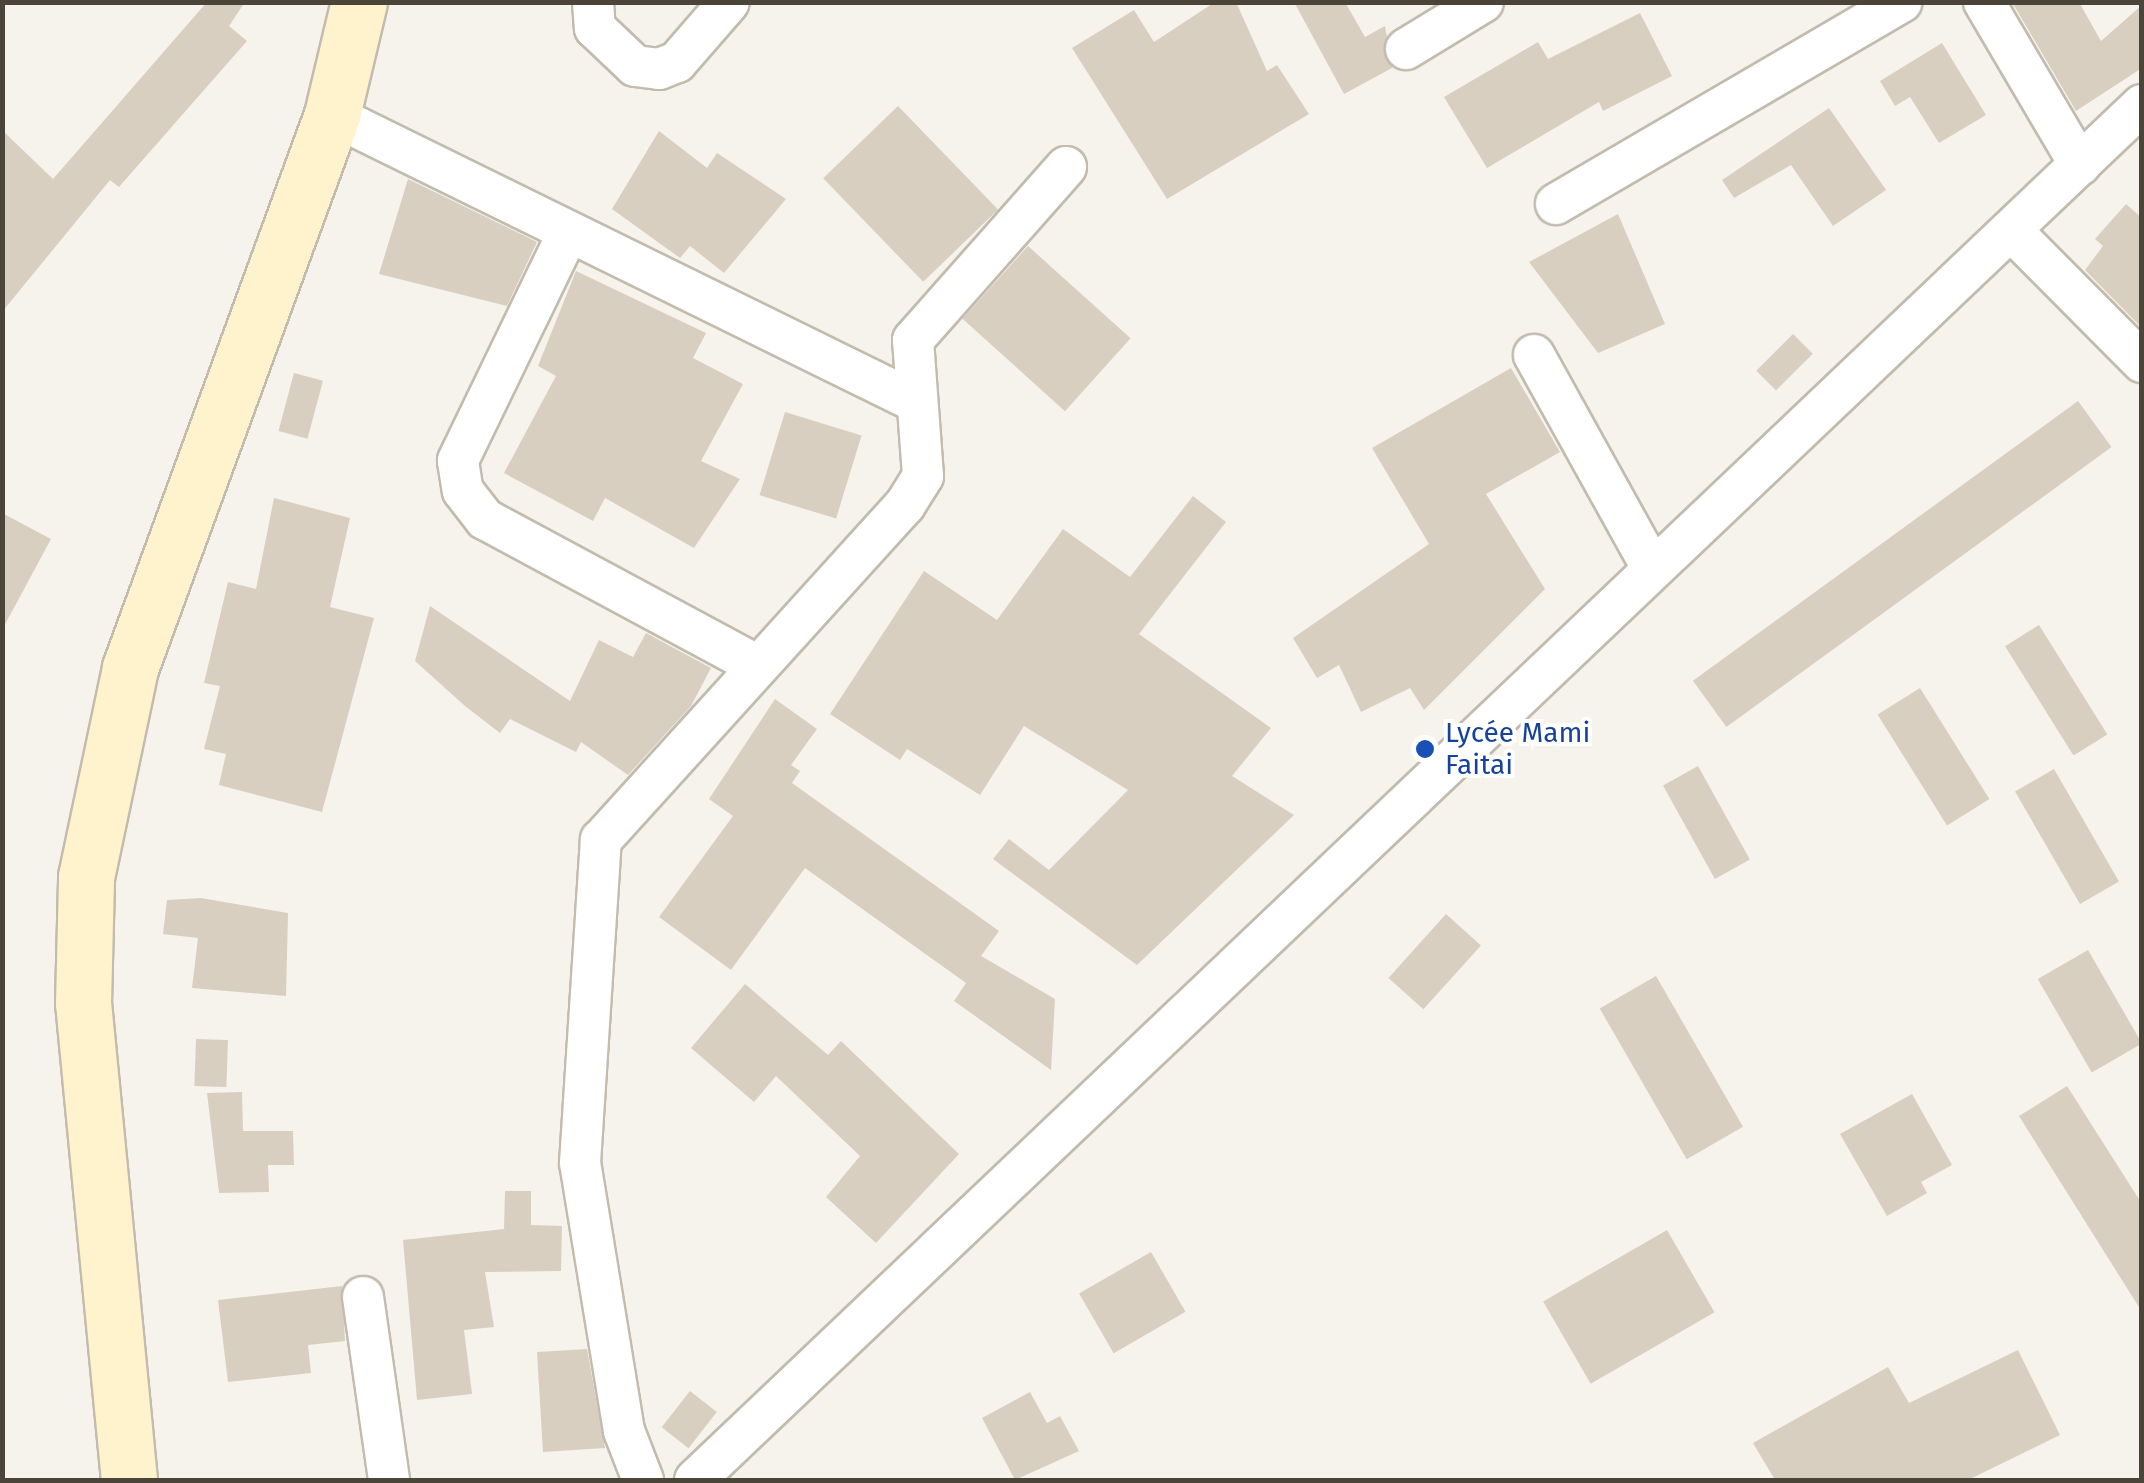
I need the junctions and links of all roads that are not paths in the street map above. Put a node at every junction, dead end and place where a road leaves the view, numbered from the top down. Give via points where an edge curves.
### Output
1 (359, 2) edge
2 (593, 2) edge
3 (728, 2) edge
4 (1482, 2) edge
5 (1901, 2) edge
6 (1984, 2) edge
7 (1406, 49) dead end
8 (2142, 105) edge
9 (332, 115) junction
10 (2080, 165) junction
11 (1066, 167) dead end
12 (1556, 204) dead end
13 (2011, 230) junction
14 (568, 232) junction
15 (1534, 355) dead end
16 (2142, 362) edge
17 (914, 401) junction
18 (1652, 568) junction
19 (758, 666) junction
20 (363, 1297) dead end
21 (130, 1480) edge
22 (389, 1480) edge
23 (643, 1480) edge
24 (695, 1480) edge

1 - 9 main road
2 - 3 street via 594,28 635,66 659,69 677,62
4 - 7 street
5 - 12 street
6 - 10 street
8 - 10 street
9 - 14 street
9 - 21 main road via 130,668 86,876 82,1003
10 - 13 street
11 - 17 street via 913,340
13 - 16 street
13 - 18 street
14 - 17 street
14 - 19 street via 458,461 463,491 485,519
15 - 18 street
17 - 19 street via 923,476
18 - 24 street
19 - 23 street via 617,812 598,854 580,1163 624,1430
20 - 22 street

